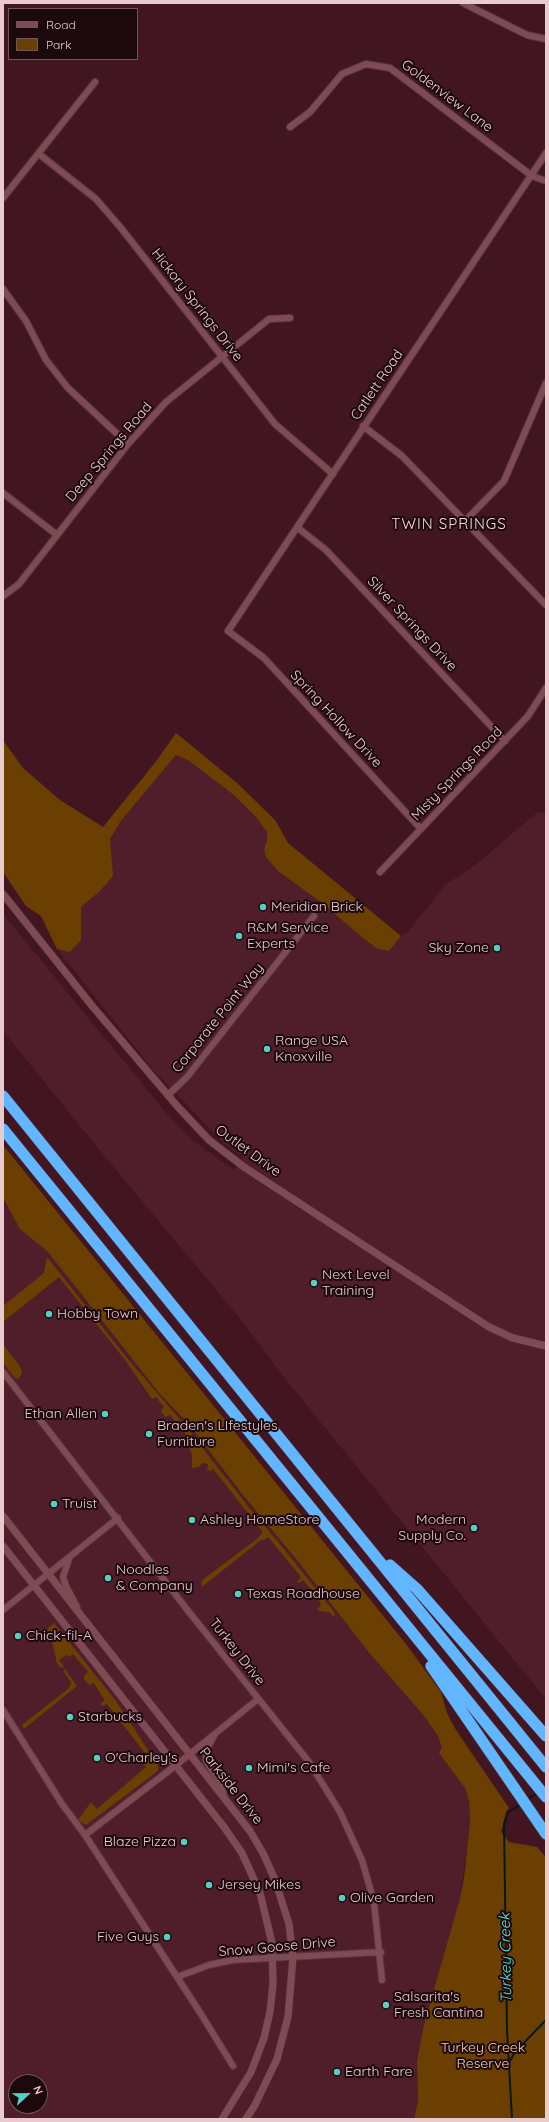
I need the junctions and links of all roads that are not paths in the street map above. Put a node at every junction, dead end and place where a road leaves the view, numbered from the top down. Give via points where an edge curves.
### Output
1 (463, 3) edge
2 (546, 39) edge
3 (95, 82) dead end
4 (290, 127) dead end
5 (546, 153) edge
6 (39, 154) junction
7 (532, 176) junction
8 (546, 181) edge
9 (3, 198) edge
10 (3, 289) edge
11 (290, 318) dead end
12 (223, 358) junction
13 (546, 383) edge
14 (364, 426) junction
15 (128, 444) junction
16 (333, 474) junction
17 (3, 493) edge
18 (464, 522) junction
19 (298, 528) junction
20 (57, 535) junction
21 (3, 596) edge
22 (546, 605) edge
23 (228, 631) joint
24 (546, 688) edge
25 (505, 741) junction
26 (421, 829) junction
27 (380, 872) dead end
28 (3, 894) edge
29 (314, 916) dead end
30 (168, 1095) junction
31 (3, 1096) edge
32 (3, 1129) edge
33 (546, 1346) edge
34 (3, 1372) edge
35 (3, 1516) edge
36 (118, 1518) junction
37 (363, 1540) junction
38 (3, 1546) edge
39 (69, 1557) junction
40 (49, 1573) junction
41 (34, 1585) junction
42 (3, 1610) edge
43 (79, 1612) junction
44 (400, 1619) junction
45 (258, 1699) junction
46 (3, 1710) edge
47 (217, 1732) junction
48 (546, 1736) edge
49 (190, 1754) junction
50 (175, 1766) junction
51 (546, 1767) edge
52 (543, 1793) edge
53 (225, 1799) junction
54 (546, 1834) edge
55 (85, 1835) junction
56 (381, 1952) junction
57 (293, 1957) junction
58 (274, 1958) junction
59 (177, 1977) junction
60 (382, 1980) dead end
61 (233, 2066) dead end
62 (222, 2119) edge
63 (246, 2119) edge

1 - 2 street via 527,35
3 - 6 street
4 - 7 street, Goldenview Lane via 310,112 342,74 366,64 390,68
5 - 7 street, Catlett Road
6 - 9 street
6 - 12 street, Hickory Springs Drive via 96,199
7 - 8 street, Goldenview Lane
7 - 14 street, Catlett Road
10 - 15 street via 26,321 46,360 68,388
11 - 12 street, Deep Springs Road via 269,319
12 - 15 street, Deep Springs Road via 166,402
12 - 16 street, Hickory Springs Drive via 275,424
13 - 18 street via 504,481
14 - 16 street, Catlett Road
14 - 18 street via 402,456
15 - 20 street, Deep Springs Road
16 - 19 street, Catlett Road
17 - 20 street
18 - 22 street
19 - 23 street, Catlett Road
19 - 25 street, Silver Springs Drive via 326,550
20 - 21 street, Deep Springs Road via 19,584
23 - 26 street, Spring Hollow Drive via 264,658
24 - 25 street, Misty Springs Road via 528,716
25 - 26 street, Misty Springs Road
26 - 27 street, Misty Springs Road
28 - 30 street, Outlet Drive via 69,978
29 - 30 street, Corporate Point Way via 187,1077
30 - 33 street, Outlet Drive via 199,1131 244,1167 489,1327 512,1338
31 - 37 highway
32 - 44 highway
34 - 36 street, Turkey Drive
35 - 40 street, Parkside Drive
36 - 39 street
36 - 45 street, Turkey Drive
37 - 48 highway via 417,1589
37 - 51 highway
38 - 41 street
39 - 40 street
39 - 43 street via 64,1583
40 - 41 street
40 - 43 street, Parkside Drive
41 - 42 street
41 - 50 street
43 - 49 street, Parkside Drive
44 - 52 highway
44 - 54 highway
45 - 47 street
45 - 56 street, Turkey Drive via 309,1762 340,1812 362,1860 374,1902
46 - 55 street via 62,1804
47 - 49 street
47 - 53 street via 209,1743 205,1757 208,1767 221,1784
49 - 50 street
49 - 53 street, Parkside Drive
50 - 55 street
50 - 58 street via 242,1853 260,1893
53 - 57 street, Parkside Drive via 250,1831 276,1880 285,1907
55 - 59 street
56 - 57 street, Snow Goose Drive
56 - 60 street, Turkey Drive
57 - 58 street, Snow Goose Drive
57 - 63 street, Parkside Drive via 288,2016 277,2059
58 - 59 street, Snow Goose Drive via 221,1962
58 - 62 street via 274,1984 264,2038 251,2072
59 - 61 street

